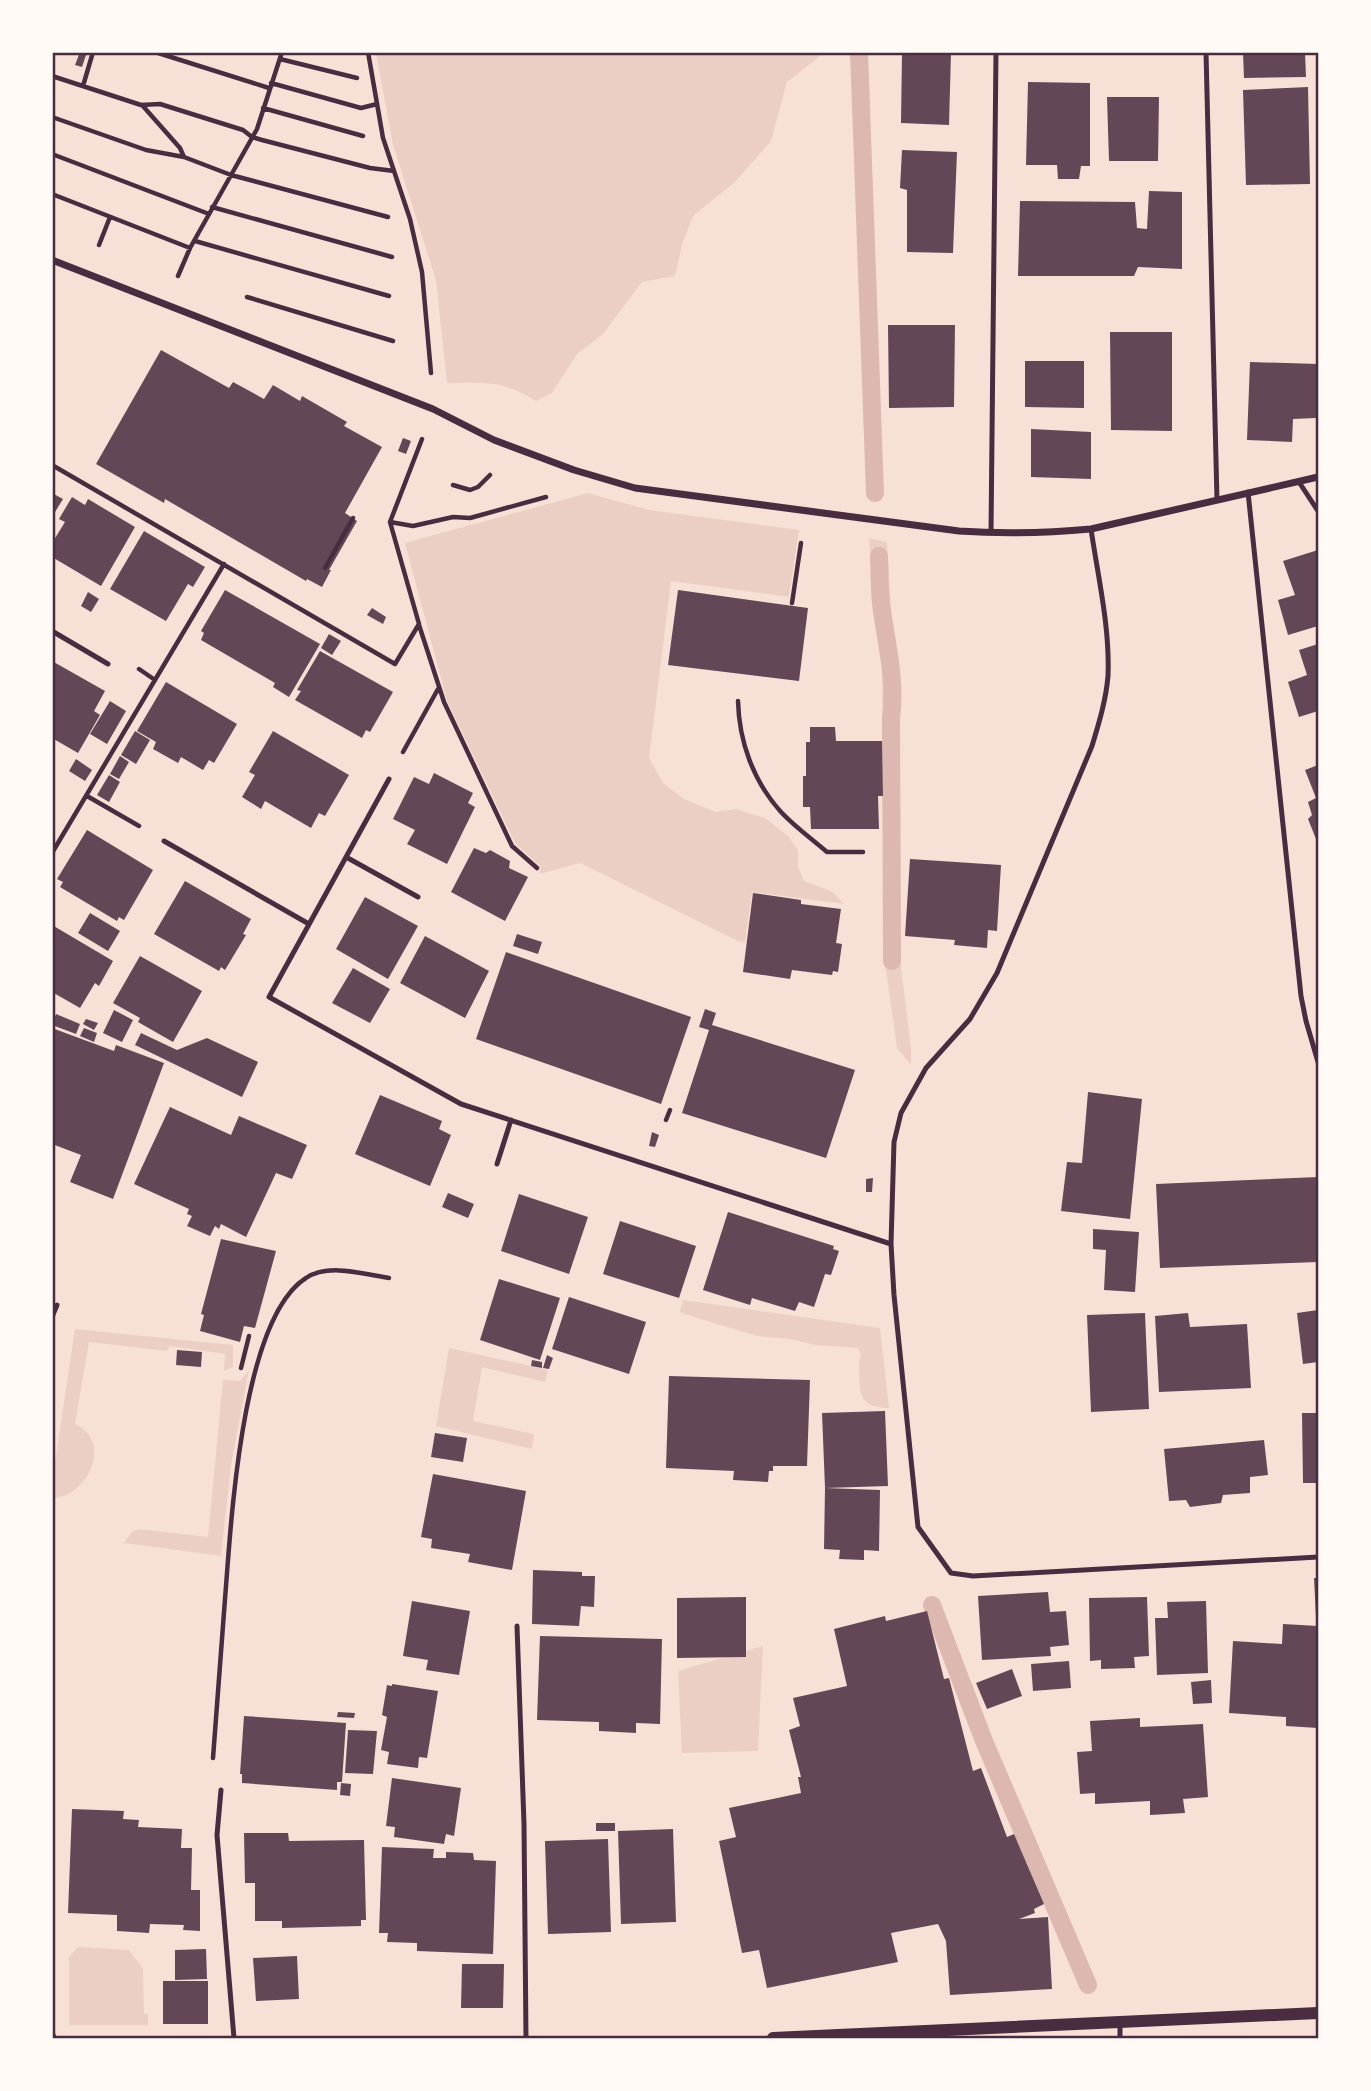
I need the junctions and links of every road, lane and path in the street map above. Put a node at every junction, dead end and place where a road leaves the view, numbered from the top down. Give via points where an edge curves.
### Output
1 (93, 52) edge
2 (155, 52) edge
3 (368, 52) edge
4 (996, 52) edge
5 (1206, 52) edge
6 (281, 56) edge
7 (52, 76) edge
8 (357, 78) dead end
9 (83, 86) junction
10 (270, 86) junction
11 (377, 104) junction
12 (141, 105) junction
13 (263, 108) junction
14 (53, 118) edge
15 (363, 136) dead end
16 (252, 137) junction
17 (52, 154) edge
18 (184, 157) junction
19 (394, 171) junction
20 (231, 175) junction
21 (52, 194) edge
22 (212, 207) junction
23 (209, 214) junction
24 (110, 217) junction
25 (388, 217) dead end
26 (195, 241) junction
27 (190, 248) junction
28 (97, 250) dead end
29 (392, 257) dead end
30 (52, 260) edge
31 (188, 275) dead end
32 (236, 293) dead end
33 (389, 296) dead end
34 (393, 341) dead end
35 (433, 409) junction
36 (52, 466) edge
37 (574, 470) junction
38 (488, 476) dead end
39 (1318, 477) edge
40 (1299, 481) junction
41 (453, 485) dead end
42 (1248, 492) junction
43 (1217, 500) junction
44 (805, 511) junction
45 (1318, 511) edge
46 (353, 518) dead end
47 (390, 522) junction
48 (1091, 528) junction
49 (991, 533) junction
50 (224, 564) junction
51 (324, 568) dead end
52 (792, 603) dead end
53 (419, 624) junction
54 (52, 631) edge
55 (108, 664) dead end
56 (148, 675) dead end
57 (155, 680) junction
58 (438, 688) junction
59 (738, 701) dead end
60 (388, 779) joint
61 (87, 796) junction
62 (164, 841) joint
63 (863, 852) dead end
64 (52, 853) edge
65 (346, 857) junction
66 (537, 868) dead end
67 (418, 897) dead end
68 (309, 925) junction
69 (1318, 1062) edge
70 (670, 1110) dead end
71 (511, 1120) junction
72 (666, 1120) dead end
73 (497, 1164) dead end
74 (891, 1244) junction
75 (388, 1278) dead end
76 (57, 1305) dead end
77 (52, 1317) edge
78 (248, 1336) dead end
79 (241, 1368) dead end
80 (1318, 1557) edge
81 (517, 1626) dead end
82 (221, 1790) joint
83 (1318, 2013) edge
84 (1120, 2023) junction
85 (234, 2039) edge
86 (526, 2039) edge
87 (773, 2039) edge
88 (1121, 2039) edge

1 - 9 path
2 - 10 path
3 - 11 path
4 - 49 lane
5 - 43 lane
6 - 8 path
6 - 10 path
7 - 9 path
9 - 12 path
10 - 11 path via 361,108
10 - 13 path
11 - 19 path
12 - 16 path via 160,104 243,130
12 - 18 path
13 - 15 path
13 - 16 path
14 - 18 path via 146,150
16 - 19 path
16 - 20 path
17 - 23 path
18 - 20 path
19 - 35 path via 422,272
20 - 22 path
20 - 25 path
21 - 24 path
22 - 23 path
22 - 29 path
23 - 26 path
24 - 27 path
24 - 28 path
26 - 27 path
26 - 33 path
27 - 31 path via 179,274
30 - 35 street
32 - 34 path
35 - 37 street via 494,440
35 - 47 path
36 - 50 path
37 - 44 street via 635,488
37 - 47 path via 568,486 553,496 470,518 453,516 414,526
38 - 41 path via 470,490
39 - 40 street
40 - 42 street
40 - 45 lane
42 - 43 street
42 - 69 lane via 1301,996
43 - 48 street
44 - 49 street
44 - 52 path
46 - 51 path
47 - 53 path
48 - 49 street
48 - 74 lane via 1106,635 1108,677 1103,709 1092,746 997,973 970,1019 926,1068 901,1113 894,1142
50 - 53 path via 395,664
50 - 57 path
53 - 58 path
54 - 55 lane
56 - 57 path
57 - 61 path
58 - 60 path
58 - 66 path via 512,846
59 - 63 path via 745,752 779,810 827,852
60 - 65 lane
61 - 62 path
61 - 64 path
62 - 68 lane
65 - 67 lane
65 - 68 lane
68 - 71 lane via 269,998 461,1104
70 - 72 path
71 - 73 lane
71 - 74 lane
74 - 80 lane via 918,1527 951,1573 973,1576
75 - 82 path via 327,1270 308,1276 290,1290 277,1310 260,1352 236,1469 212,1768
76 - 77 lane
78 - 79 path
81 - 86 lane
82 - 85 lane via 217,1835
83 - 84 street
84 - 87 street
84 - 88 lane

